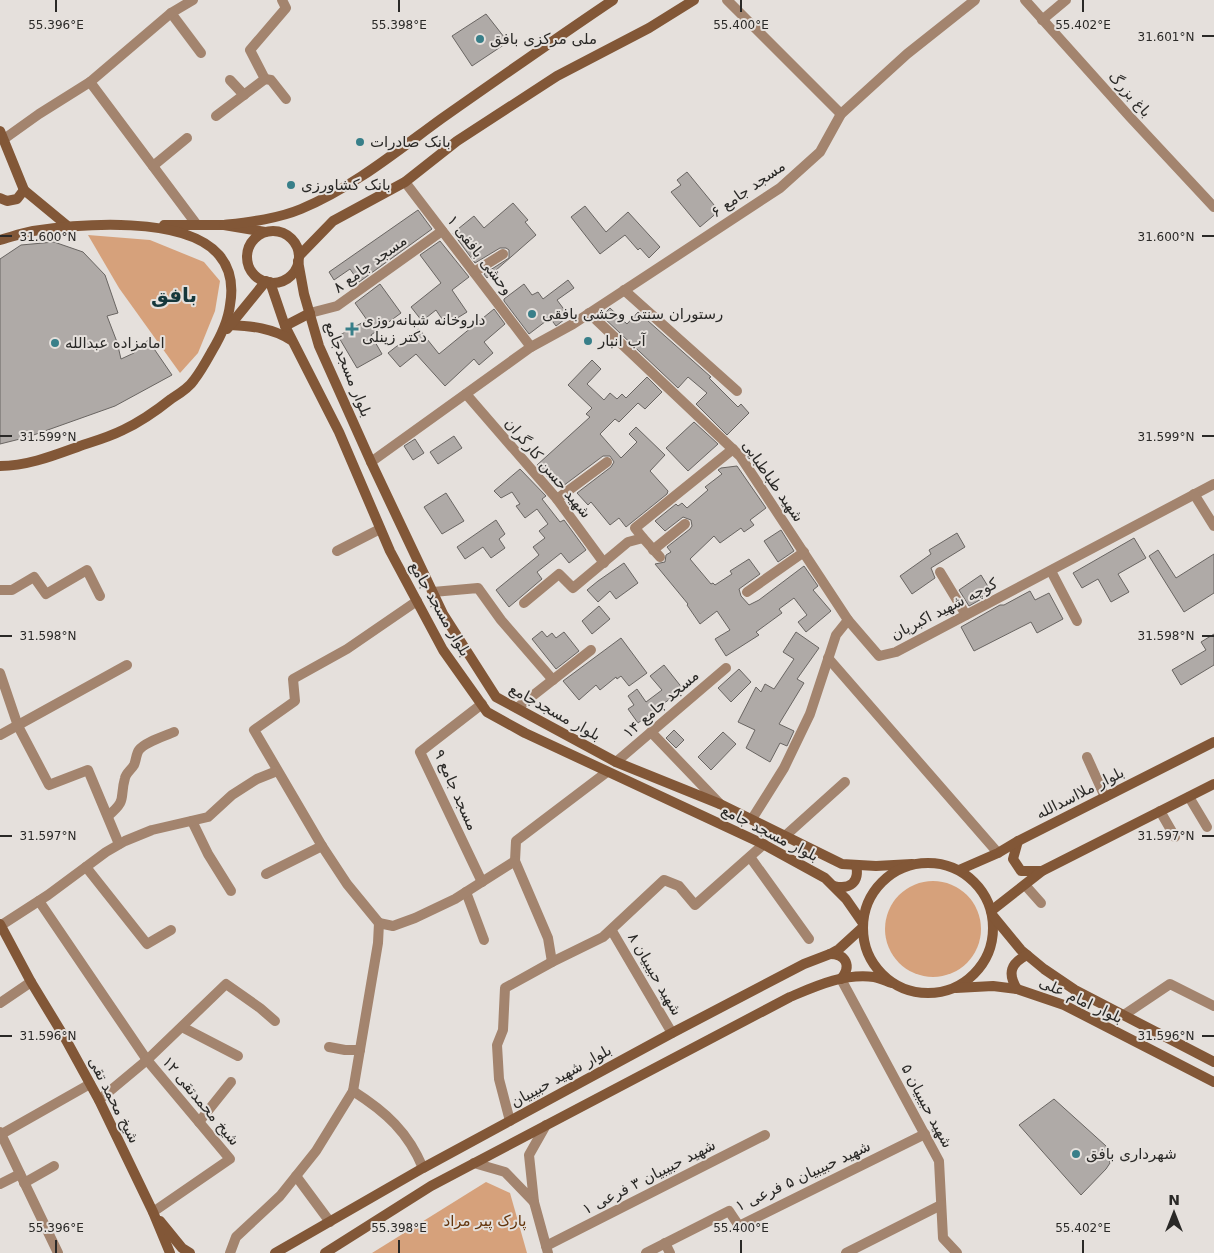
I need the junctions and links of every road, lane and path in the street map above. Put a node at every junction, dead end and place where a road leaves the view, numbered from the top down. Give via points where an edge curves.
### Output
1 (193, 0) edge
2 (282, 0) edge
3 (613, 0) edge
4 (694, 0) edge
5 (727, 0) edge
6 (975, 0) edge
7 (1025, 0) edge
8 (1066, 0) edge
9 (171, 14) junction
10 (1042, 20) junction
11 (202, 53) dead end
12 (265, 79) junction
13 (230, 80) dead end
14 (90, 82) junction
15 (244, 95) junction
16 (286, 99) dead end
17 (841, 114) junction
18 (216, 116) dead end
19 (2, 135) edge
20 (187, 138) dead end
21 (153, 166) junction
22 (405, 182) junction
23 (24, 190) junction
24 (0, 198) edge
25 (1214, 207) edge
26 (300, 210) junction
27 (197, 225) junction
28 (224, 225) junction
29 (146, 226) junction
30 (70, 228) junction
31 (442, 231) junction
32 (266, 232) junction
33 (0, 240) edge
34 (503, 254) dead end
35 (298, 258) junction
36 (474, 272) junction
37 (268, 282) junction
38 (624, 290) junction
39 (310, 314) junction
40 (589, 314) junction
41 (230, 325) junction
42 (286, 326) junction
43 (221, 335) junction
44 (293, 340) junction
45 (531, 347) junction
46 (737, 391) dead end
47 (466, 394) junction
48 (733, 449) junction
49 (371, 462) junction
50 (606, 462) dead end
51 (0, 466) edge
52 (1214, 484) edge
53 (1194, 494) junction
54 (557, 499) junction
55 (685, 524) dead end
56 (1214, 526) edge
57 (380, 528) junction
58 (643, 538) junction
59 (337, 550) dead end
60 (804, 552) junction
61 (604, 563) junction
62 (1051, 571) junction
63 (940, 572) dead end
64 (0, 590) edge
65 (433, 592) junction
66 (747, 592) dead end
67 (100, 596) dead end
68 (417, 601) junction
69 (524, 603) dead end
70 (966, 615) junction
71 (848, 620) junction
72 (1077, 621) dead end
73 (591, 650) dead end
74 (828, 658) junction
75 (127, 665) dead end
76 (726, 668) dead end
77 (0, 673) edge
78 (553, 680) junction
79 (482, 704) junction
80 (517, 708) junction
81 (18, 726) junction
82 (174, 732) dead end
83 (651, 732) junction
84 (0, 734) edge
85 (1214, 742) edge
86 (1087, 757) dead end
87 (616, 762) junction
88 (277, 771) junction
89 (606, 772) junction
90 (845, 782) dead end
91 (1214, 784) edge
92 (1105, 797) junction
93 (1189, 797) junction
94 (720, 804) junction
95 (1160, 811) junction
96 (108, 816) junction
97 (752, 819) junction
98 (192, 821) junction
99 (1207, 827) dead end
100 (785, 836) junction
101 (1175, 837) dead end
102 (1018, 841) junction
103 (120, 844) junction
104 (764, 844) junction
105 (322, 846) junction
106 (998, 853) junction
107 (750, 856) junction
108 (515, 861) junction
109 (856, 864) junction
110 (912, 864) junction
111 (86, 867) junction
112 (959, 870) junction
113 (1042, 871) junction
114 (266, 874) dead end
115 (482, 882) junction
116 (1025, 885) junction
117 (834, 886) junction
118 (231, 891) dead end
119 (466, 892) junction
120 (39, 901) junction
121 (1041, 903) dead end
122 (992, 913) junction
123 (378, 924) junction
124 (0, 925) edge
125 (862, 925) junction
126 (171, 930) dead end
127 (612, 931) junction
128 (484, 940) dead end
129 (809, 940) dead end
130 (830, 954) junction
131 (1027, 955) junction
132 (552, 962) junction
133 (841, 979) junction
134 (31, 982) junction
135 (892, 983) junction
136 (955, 988) junction
137 (1017, 989) junction
138 (0, 1003) edge
139 (1214, 1006) edge
140 (1124, 1015) junction
141 (275, 1021) dead end
142 (182, 1027) junction
143 (672, 1033) junction
144 (329, 1047) dead end
145 (360, 1050) junction
146 (238, 1056) dead end
147 (147, 1060) junction
148 (1214, 1062) edge
149 (231, 1082) dead end
150 (1214, 1082) edge
151 (90, 1084) junction
152 (353, 1091) junction
153 (99, 1100) junction
154 (510, 1121) junction
155 (199, 1122) junction
156 (546, 1125) junction
157 (0, 1134) edge
158 (925, 1134) junction
159 (765, 1135) dead end
160 (474, 1163) junction
161 (54, 1166) dead end
162 (423, 1168) junction
163 (296, 1176) junction
164 (22, 1178) junction
165 (0, 1184) edge
166 (534, 1202) junction
167 (941, 1205) junction
168 (153, 1212) junction
169 (330, 1222) junction
170 (665, 1243) junction
171 (284, 1250) edge
172 (547, 1250) edge
173 (58, 1253) edge
174 (170, 1253) edge
175 (190, 1253) edge
176 (230, 1253) edge
177 (275, 1253) edge
178 (325, 1253) edge
179 (646, 1253) edge
180 (670, 1253) edge
181 (846, 1253) edge
182 (957, 1253) edge

1 - 9 street
2 - 12 street via 286,8 250,50
3 - 26 main road via 374,168
4 - 22 main road via 558,76 457,141
5 - 17 street
6 - 17 street, مسجد جامع ۶ via 907,54
7 - 10 street, باغ بزرگ
8 - 10 street
9 - 11 street
9 - 14 street
10 - 25 street, باغ بزرگ
12 - 15 street
12 - 16 street via 271,80
13 - 15 street
14 - 19 street
14 - 21 street
15 - 18 street
17 - 38 street, مسجد جامع ۶ via 820,152 780,188
19 - 23 main road
20 - 21 street
21 - 27 street
22 - 31 street, وحشی بافقی ۱
22 - 35 main road via 333,221
23 - 24 main road via 17,199 7,201
23 - 30 main road
26 - 28 main road
26 - 32 main road
27 - 28 main road
27 - 29 main road
28 - 32 main road
29 - 30 main road
29 - 43 main road via 184,234 219,255 229,271 232,288 228,318
30 - 33 main road
31 - 36 street, وحشی بافقی ۱
31 - 39 street, مسجد جامع ۸ via 337,306
32 - 35 main road via 277,231 292,239
32 - 37 main road via 252,242 247,257 252,273
34 - 36 street
35 - 37 main road via 296,268 285,279
35 - 39 main road, بلوار مسجدجامع
36 - 45 street, وحشی بافقی ۱
37 - 41 main road
37 - 42 main road, بلوار مسجد جامع
38 - 40 street, مسجد جامع ۶
38 - 46 street
39 - 42 main road
39 - 49 main road, بلوار مسجدجامع via 320,346
40 - 45 street, مسجد جامع ۶
40 - 48 street, شهید طباطبایی
41 - 43 main road
41 - 44 main road via 256,327
42 - 44 main road, بلوار مسجد جامع
43 - 51 main road via 194,381 124,430 54,456
44 - 57 main road, بلوار مسجد جامع via 339,432
45 - 47 street, مسجد جامع ۶
47 - 49 street, مسجد جامع ۶
47 - 54 street, شهید حسن کارگران
48 - 58 street via 635,528
48 - 60 street, شهید طباطبایی
49 - 65 main road, بلوار مسجدجامع
50 - 54 street
52 - 53 street, کوچه شهید اکبریان
53 - 56 street
53 - 62 street, کوچه شهید اکبریان
54 - 61 street, شهید حسن کارگران
55 - 58 street via 656,553
57 - 59 street
57 - 68 main road, بلوار مسجد جامع
58 - 61 street via 628,542
60 - 66 street
60 - 71 street, شهید طباطبایی
61 - 69 street via 573,588 559,574
62 - 70 street, کوچه شهید اکبریان
62 - 72 street
63 - 70 street
64 - 67 street via 12,590 34,576 46,594 87,570
65 - 78 street via 478,588
65 - 80 main road, بلوار مسجدجامع via 443,614 496,697
68 - 79 main road, بلوار مسجد جامع via 443,650
68 - 88 street via 346,649 293,679 295,701 254,730
70 - 71 street, کوچه شهید اکبریان via 896,652 879,656
71 - 74 street via 836,636
73 - 78 street
74 - 97 street via 806,722 784,768
74 - 106 street
75 - 81 street
76 - 83 street, مسجد جامع ۱۴
77 - 81 street
78 - 80 street
79 - 89 main road, بلوار مسجد جامع via 488,712 525,733
79 - 115 street, مسجد جامع ۹ via 420,752
80 - 87 main road, بلوار مسجدجامع
81 - 84 street
81 - 96 street via 49,785 88,770
82 - 96 street via 139,750 124,780 123,798 118,808
83 - 87 street, مسجد جامع ۱۴
83 - 94 street
85 - 92 main road, بلوار ملااسدالله
86 - 92 street
87 - 94 main road, بلوار مسجدجامع
88 - 98 street via 232,795 208,817
88 - 105 street
89 - 104 main road, بلوار مسجد جامع
89 - 108 street via 516,841
90 - 100 street
91 - 93 main road
92 - 102 main road, بلوار ملااسدالله
93 - 95 main road
93 - 99 street
94 - 97 main road, بلوار مسجدجامع
95 - 101 street
95 - 113 main road
96 - 103 street
97 - 100 main road, بلوار مسجدجامع
98 - 103 street via 152,830
98 - 118 street
100 - 109 main road, بلوار مسجدجامع via 842,864
102 - 106 main road, بلوار ملااسدالله
102 - 113 main road via 1013,859 1020,870
103 - 111 street
104 - 107 street
104 - 117 main road, بلوار مسجد جامع
105 - 114 street
105 - 123 street
106 - 112 main road, بلوار ملااسدالله
107 - 127 street via 695,904 679,886 664,880
107 - 129 street
108 - 115 street
108 - 132 street via 548,938
109 - 110 main road, بلوار مسجدجامع
109 - 117 main road via 856,880 850,886
110 - 112 main road via 944,864
110 - 125 main road via 893,872 878,885 867,902
111 - 120 street
111 - 126 street via 147,944
112 - 122 main road via 975,881 987,897
113 - 116 main road
115 - 119 street
116 - 121 street
116 - 122 main road
117 - 125 main road, بلوار مسجد جامع
119 - 123 street via 393,926
119 - 128 street
120 - 124 street
120 - 147 street, شیخ محمدتقی ۱۲
122 - 131 main road, بلوار امام علی
122 - 136 main road via 993,938 986,958 973,976
123 - 145 street via 378,943
124 - 134 main road, شیخ محمد تقی
125 - 130 main road, بلوار شهید حبیبیان
125 - 135 main road via 865,948 876,968
127 - 132 street via 604,938
127 - 143 street, شهید حبیبیان ۸
130 - 133 main road via 844,958 846,973
130 - 143 main road, بلوار شهید حبیبیان via 804,964
131 - 137 main road via 1019,959 1011,973
131 - 140 main road, بلوار امام علی via 1075,990
132 - 154 street via 505,988 503,1030 496,1045 499,1079
133 - 135 main road via 874,977
133 - 156 main road via 790,997
133 - 158 street, شهید حبیبیان ۵
134 - 138 street
134 - 151 main road, شیخ محمد تقی
135 - 136 main road via 912,992 934,993
136 - 137 main road, بلوار امام علی via 993,986
137 - 150 main road, بلوار امام علی via 1064,1006
139 - 140 street via 1170,984
140 - 148 main road, بلوار امام علی
141 - 142 street via 226,984
142 - 146 street
142 - 147 street
143 - 154 main road, بلوار شهید حبیبیان
144 - 145 street
145 - 152 street
147 - 153 street
147 - 155 street, شیخ محمدتقی ۱۲
149 - 155 street
151 - 153 main road, شیخ محمد تقی
151 - 157 street
152 - 162 street via 376,1106 401,1129
152 - 163 street via 316,1151
153 - 168 main road, شیخ محمد تقی
154 - 162 main road, بلوار شهید حبیبیان
155 - 168 street, شیخ محمدتقی ۱۲ via 230,1159
156 - 160 main road
156 - 166 street via 529,1155
157 - 164 street
158 - 167 street, شهید حبیبیان ۵ via 940,1161
158 - 170 street, شهید حبیبیان ۵ فرعی ۱ via 739,1226 728,1211
159 - 172 street, شهید حبیبیان ۳ فرعی ۱
160 - 166 street via 505,1172
160 - 178 main road via 430,1186
161 - 164 street
162 - 169 main road, بلوار شهید حبیبیان
163 - 169 street
163 - 176 street via 280,1196 236,1237
164 - 165 street
164 - 173 street
166 - 172 street
167 - 181 street
167 - 182 street, شهید حبیبیان ۵ via 943,1238
168 - 174 main road
168 - 175 main road via 182,1248
169 - 171 main road, بلوار شهید حبیبیان
170 - 179 street, شهید حبیبیان ۵ فرعی ۱
170 - 180 street
171 - 177 main road, بلوار شهید حبیبیان

